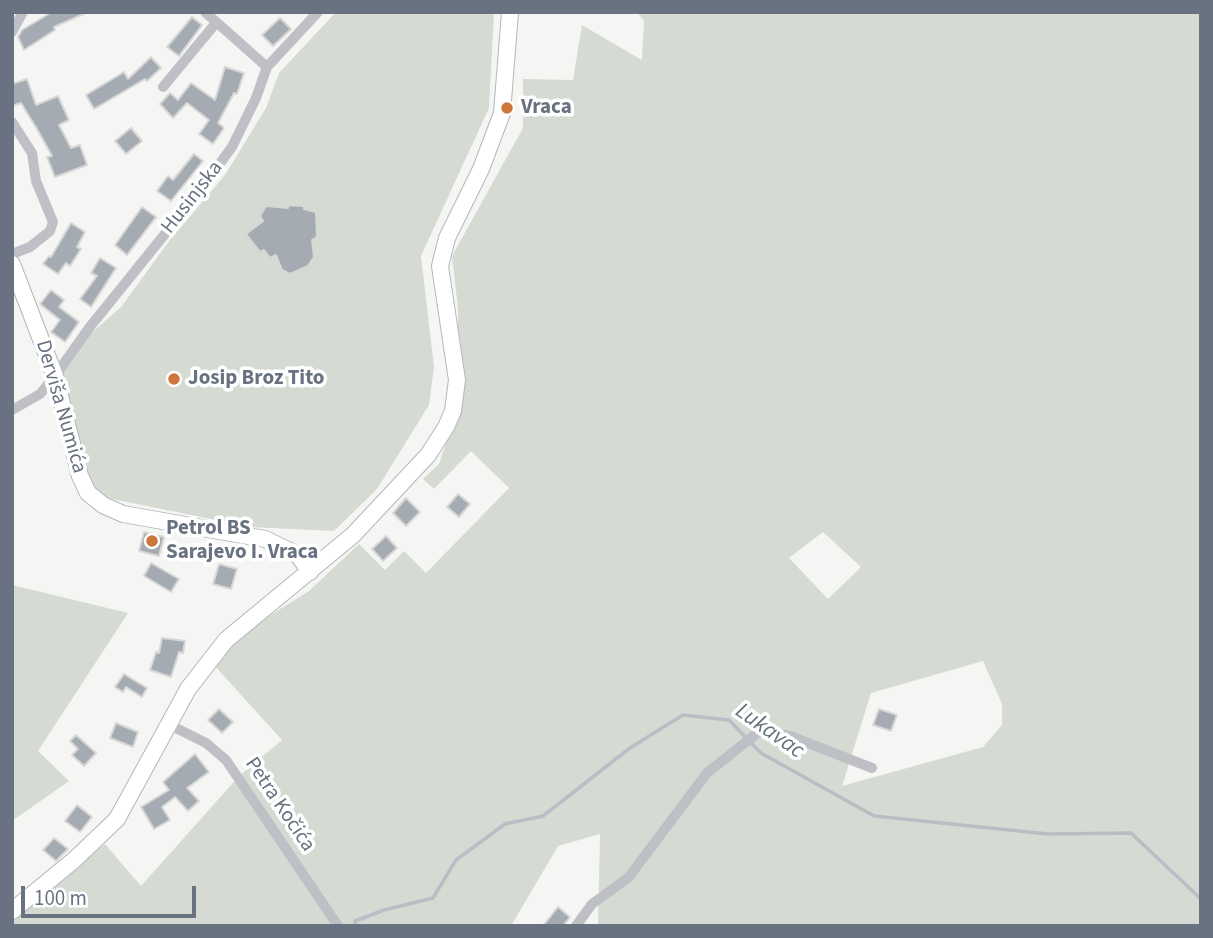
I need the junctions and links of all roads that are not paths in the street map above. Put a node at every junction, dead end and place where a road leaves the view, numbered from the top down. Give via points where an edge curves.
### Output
1 (23, 12) edge
2 (205, 12) edge
3 (318, 12) edge
4 (510, 12) edge
5 (215, 24) junction
6 (12, 32) edge
7 (267, 67) junction
8 (163, 87) dead end
9 (12, 122) edge
10 (12, 254) edge
11 (12, 264) edge
12 (55, 376) junction
13 (12, 410) edge
14 (310, 572) junction
15 (170, 725) junction
16 (872, 768) dead end
17 (12, 911) edge
18 (338, 926) edge
19 (576, 926) edge

1 - 6 street
2 - 5 street
3 - 7 street, Husinjska
4 - 14 main road via 502,113 447,238 441,263 457,380 453,411 420,464 353,536
5 - 7 street
5 - 8 street
7 - 12 street, Husinjska via 232,147
9 - 10 street via 32,153 36,181 53,222 50,231 36,242
11 - 12 main road, Derviša Numića
12 - 13 street, Husinjska via 40,394
12 - 14 main road, Derviša Numića via 82,482 103,505 123,513 265,539 298,555
14 - 15 main road via 226,640 201,670
15 - 17 main road via 117,819
15 - 18 street, Petra Kočića via 206,743 226,760
16 - 19 street via 770,729 748,738 707,773 628,878 592,904

